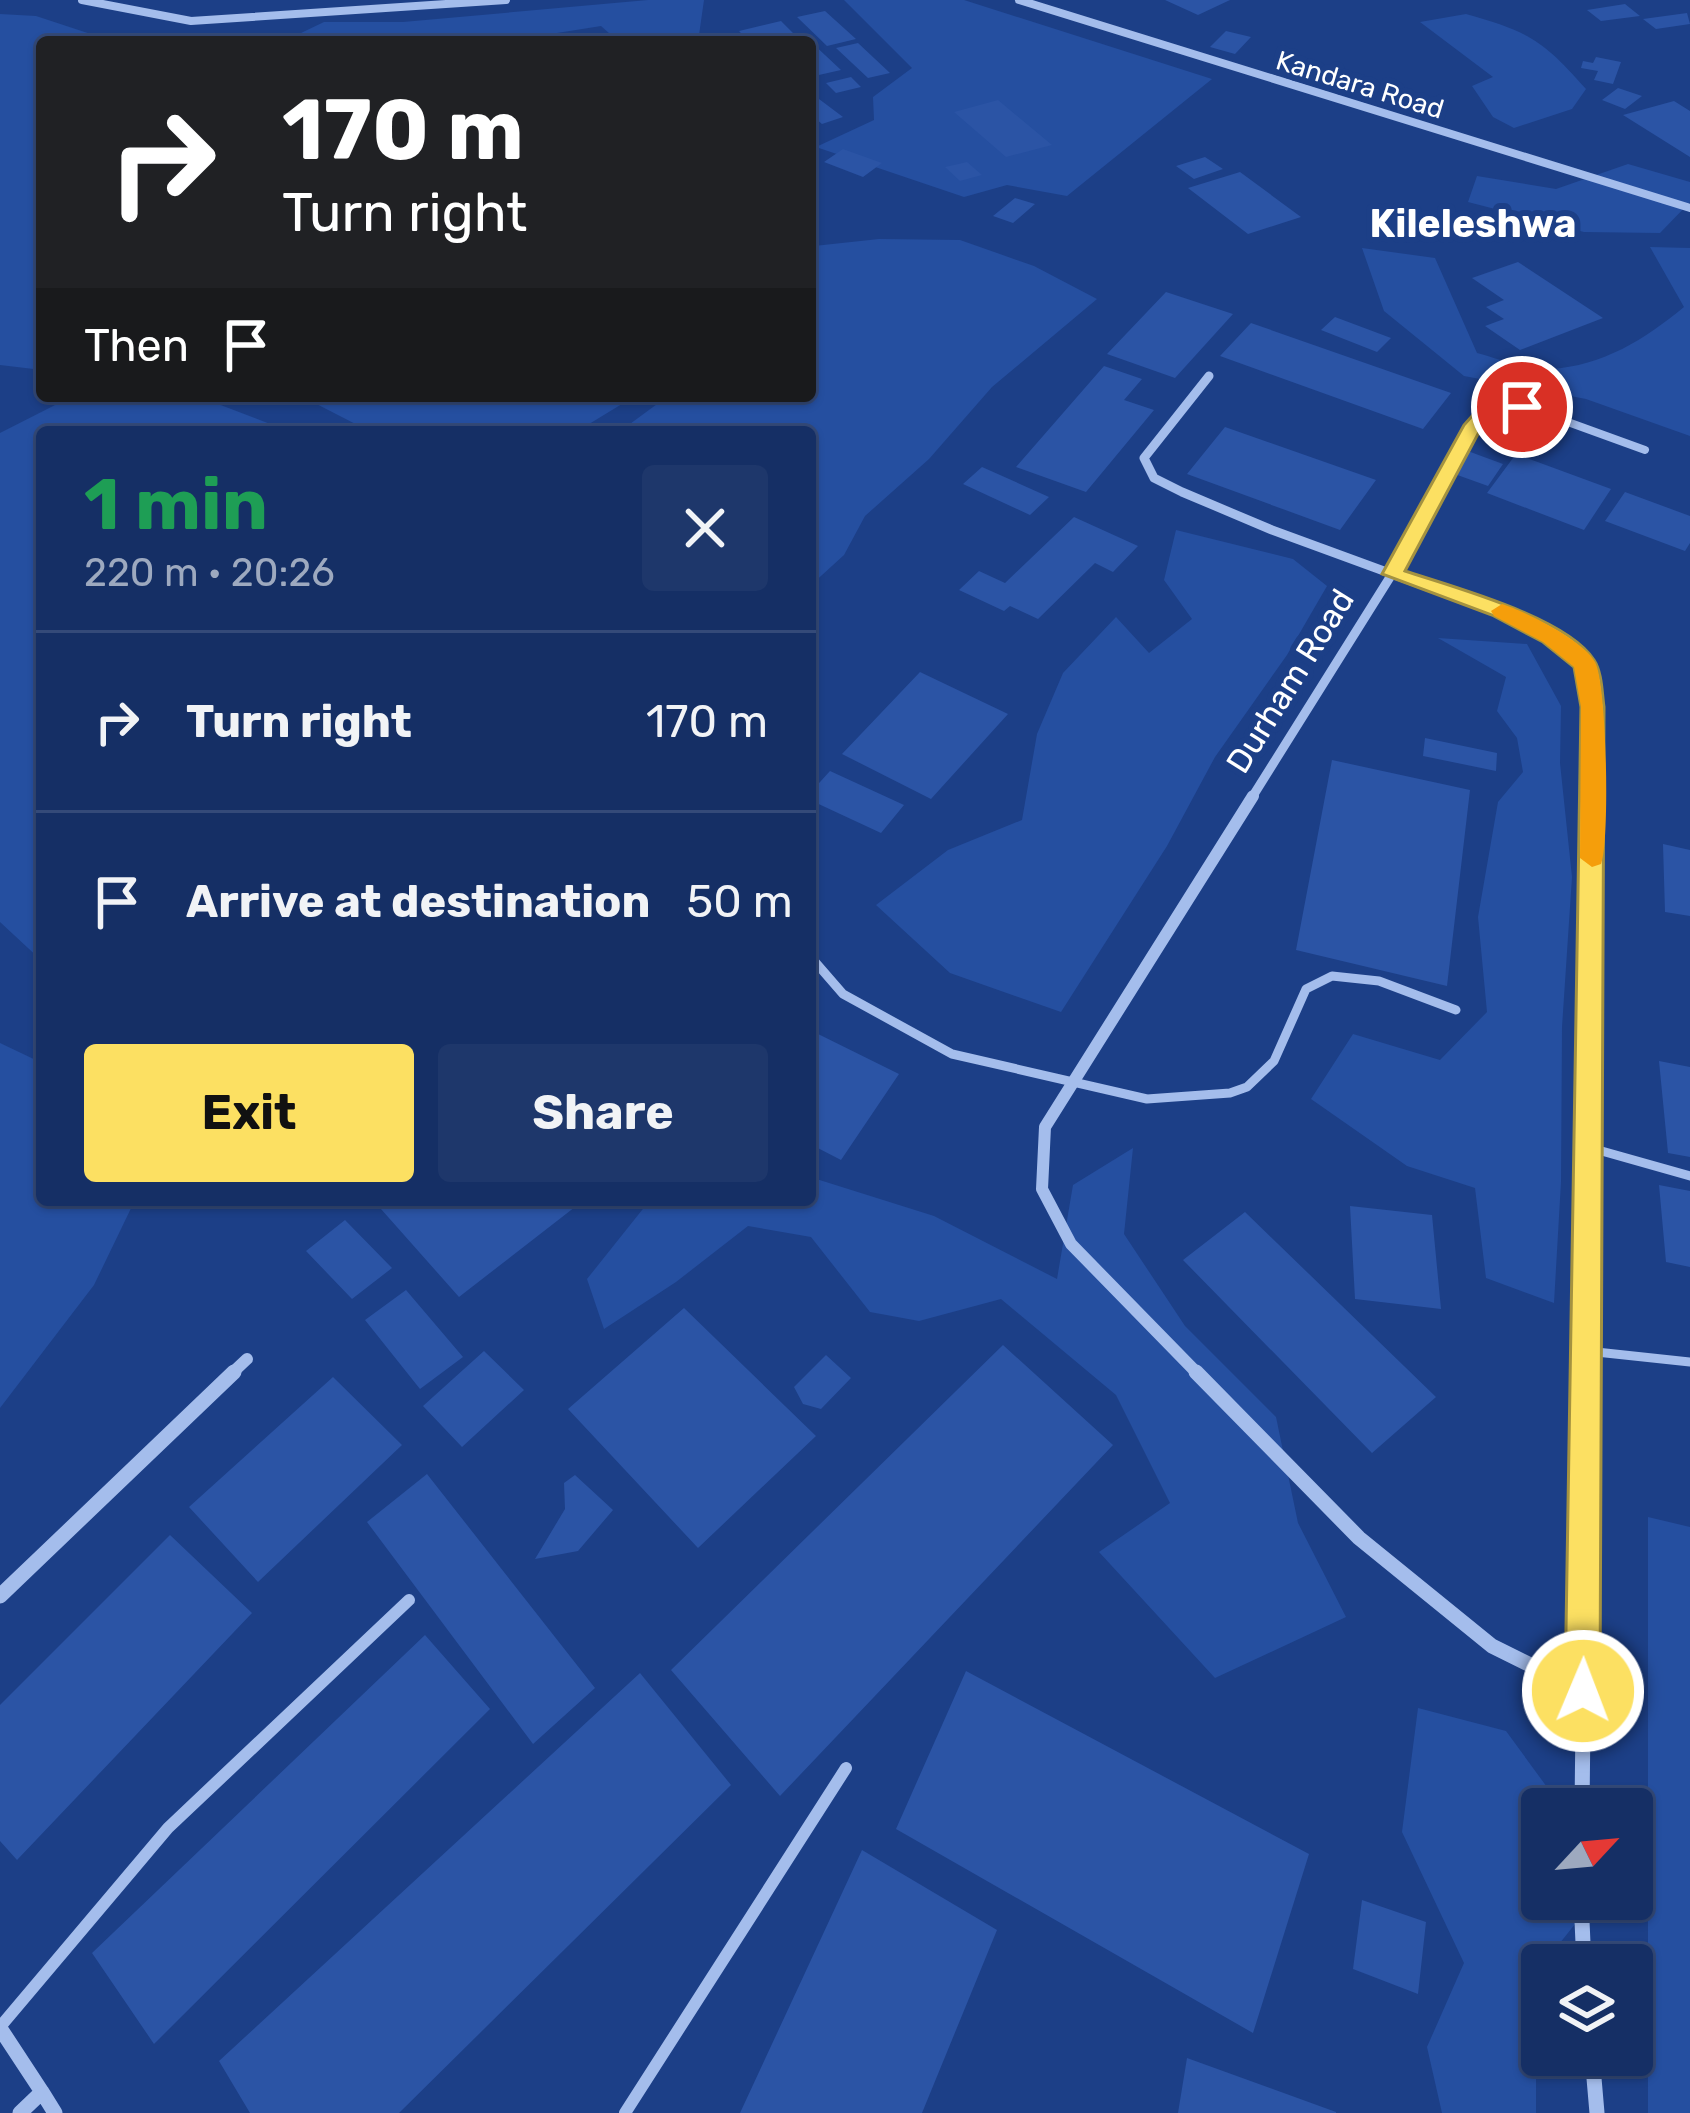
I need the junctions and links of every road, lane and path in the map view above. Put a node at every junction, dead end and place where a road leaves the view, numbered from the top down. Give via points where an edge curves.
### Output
1 (82, 0) edge
2 (506, 0) edge
3 (1019, 0) edge
4 (1690, 208) edge
5 (1209, 376) dead end
6 (1646, 450) dead end
7 (1392, 574) junction
8 (816, 963) edge
9 (1456, 1010) dead end
10 (1073, 1082) junction
11 (1591, 1148) junction
12 (1690, 1175) edge
13 (1587, 1351) junction
14 (248, 1359) dead end
15 (1690, 1362) edge
16 (0, 1596) edge
17 (409, 1600) dead end
18 (1583, 1691) junction
19 (845, 1768) dead end
20 (1582, 1788) edge
21 (0, 2028) edge
22 (1594, 2076) edge
23 (42, 2092) junction
24 (20, 2113) edge
25 (55, 2113) edge
26 (626, 2113) edge
27 (1597, 2113) edge

1 - 2 street via 191,22
3 - 4 street, Kandara Road
5 - 7 street via 1144,458 1154,478
6 - 7 lane via 1532,409 1488,410
7 - 10 street, Durham Road
7 - 11 street, Durham Road via 1500,610 1585,664 1593,730
8 - 10 lane via 843,994 952,1054
9 - 10 lane via 1378,981 1332,976 1306,989 1274,1061 1247,1087 1148,1099
10 - 18 street, Durham Road via 1045,1127 1042,1189 1071,1244 1359,1538 1492,1646
11 - 12 lane
11 - 13 street, Durham Road
13 - 15 lane
13 - 18 street, Durham Road
14 - 16 street
17 - 21 lane via 168,1828
18 - 20 street, Durham Road
19 - 26 lane
21 - 23 street
22 - 27 street
23 - 24 street
23 - 25 street

